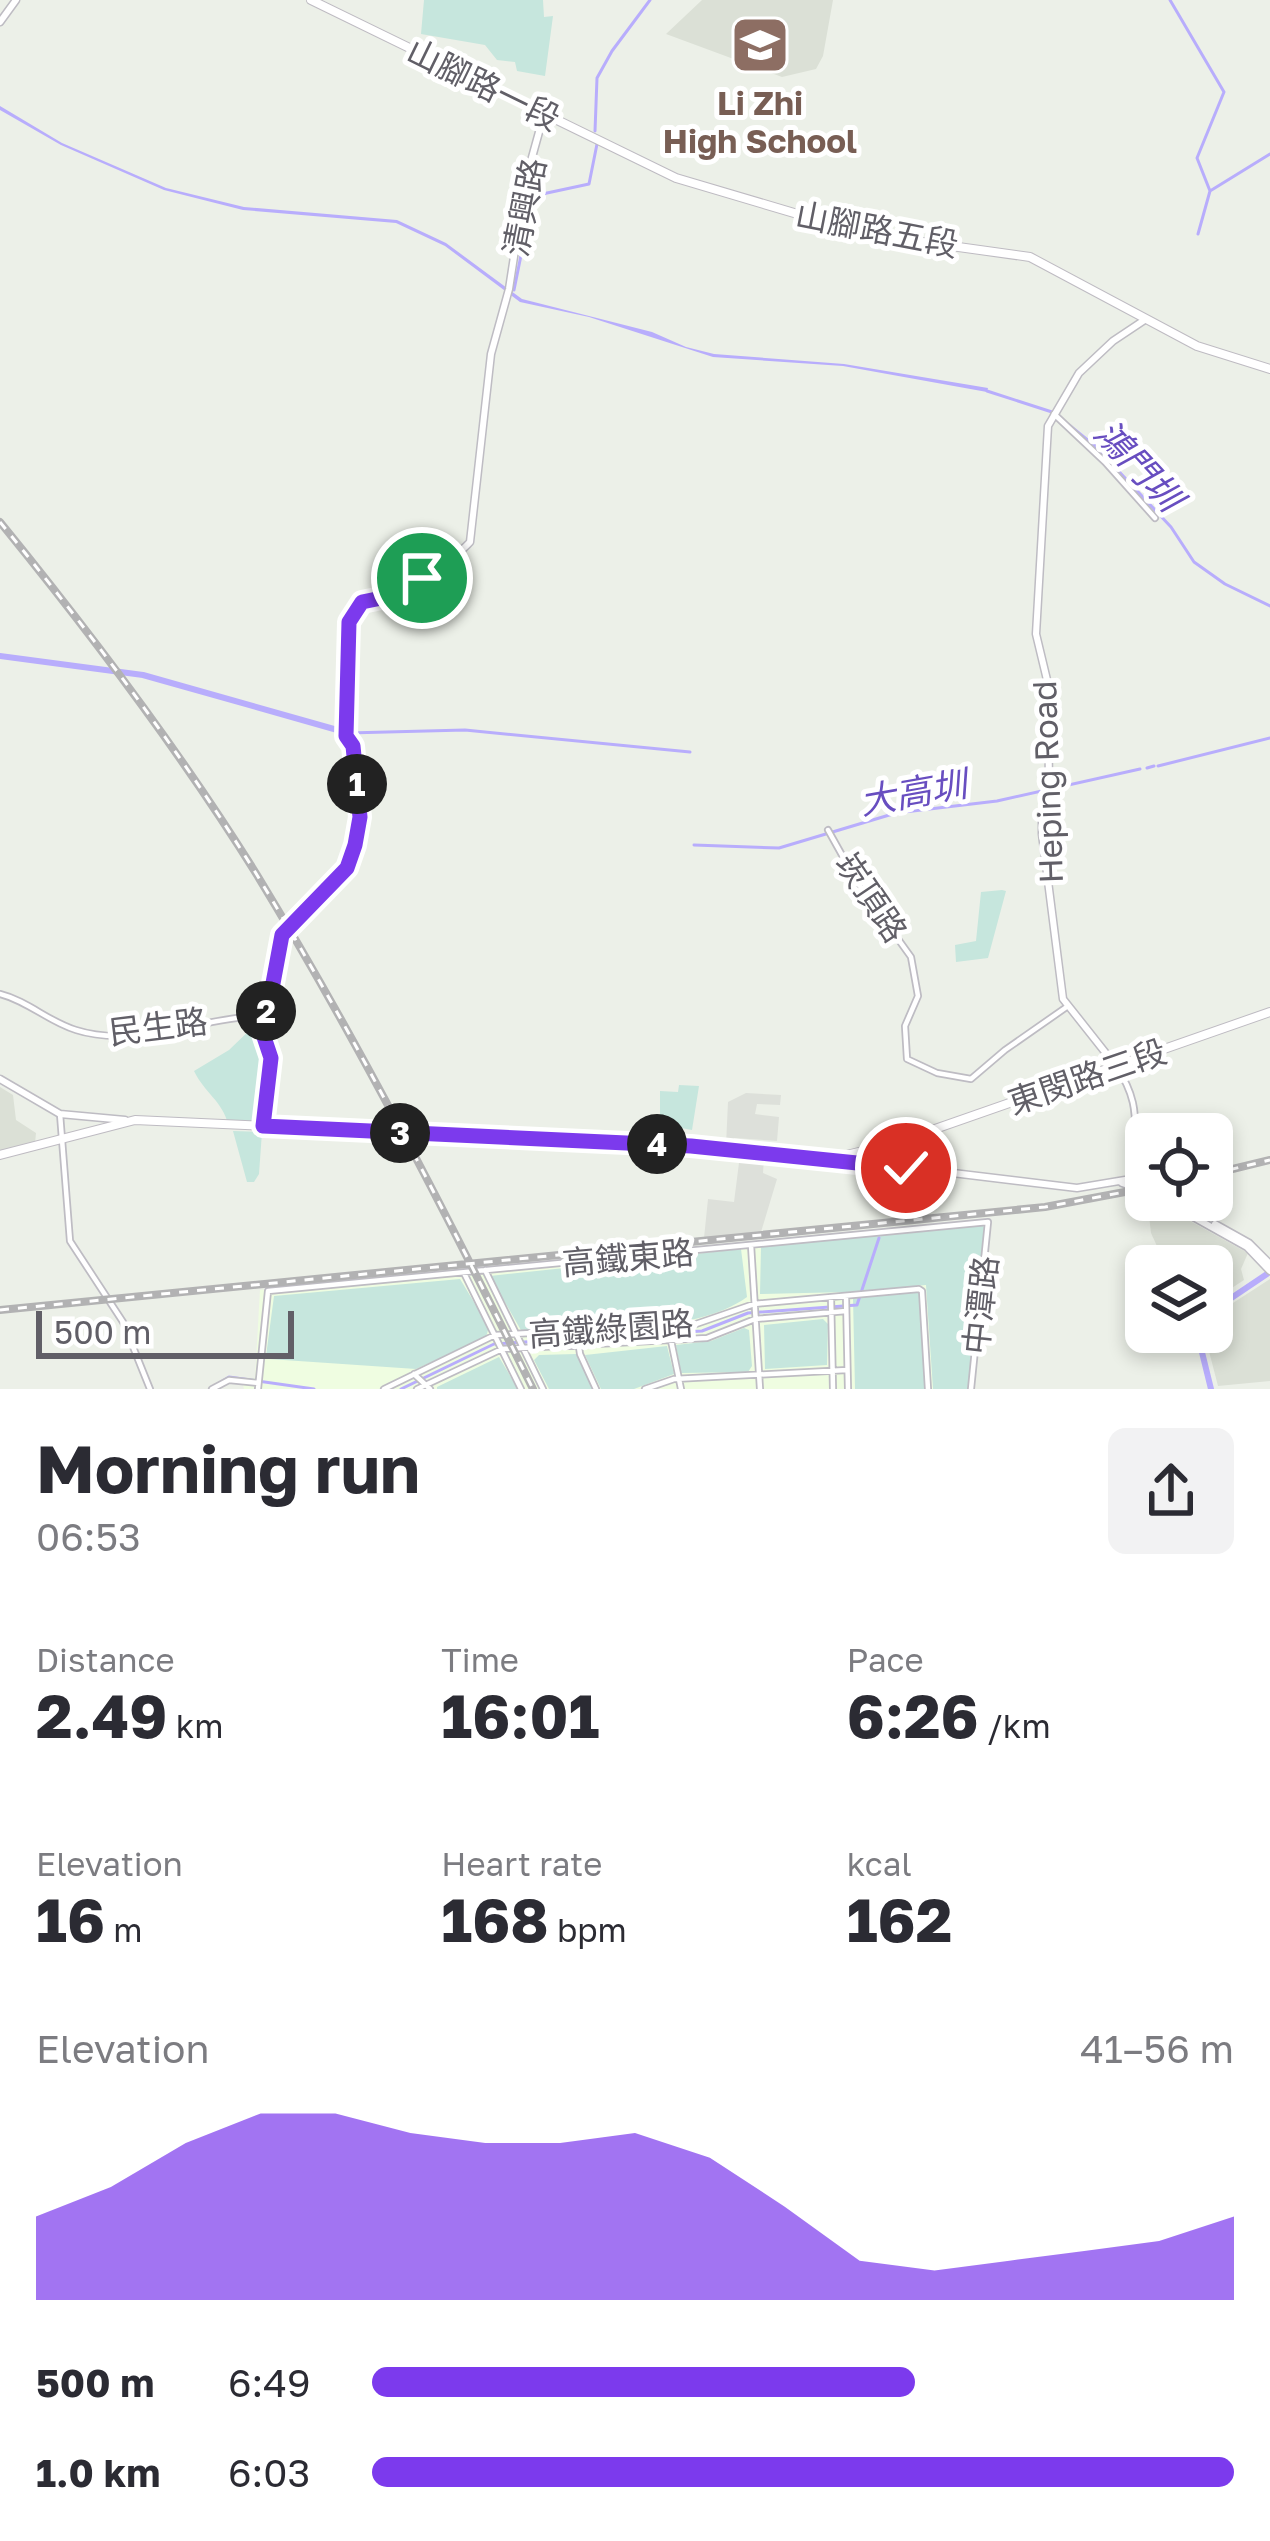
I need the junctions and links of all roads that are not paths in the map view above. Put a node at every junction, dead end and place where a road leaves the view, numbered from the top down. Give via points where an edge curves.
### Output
1 (16, 0) edge
2 (311, 0) edge
3 (0, 22) edge
4 (544, 113) junction
5 (605, 141) joint
6 (1146, 319) junction
7 (1270, 369) edge
8 (1055, 413) junction
9 (1155, 518) dead end
10 (828, 830) dead end
11 (0, 994) edge
12 (1068, 1006) junction
13 (1270, 1012) edge
14 (258, 1018) junction
15 (1116, 1066) junction
16 (0, 1079) edge
17 (1135, 1113) edge
18 (60, 1114) junction
19 (137, 1122) junction
20 (263, 1127) junction
21 (61, 1141) junction
22 (0, 1157) edge
23 (833, 1158) junction
24 (1125, 1183) edge
25 (1200, 1221) edge
26 (1202, 1221) edge
27 (988, 1222) joint
28 (751, 1245) junction
29 (1247, 1247) junction
30 (1268, 1263) edge
31 (485, 1270) junction
32 (464, 1273) junction
33 (846, 1295) junction
34 (832, 1298) junction
35 (754, 1304) junction
36 (846, 1311) junction
37 (831, 1313) junction
38 (755, 1319) junction
39 (668, 1326) junction
40 (577, 1332) junction
41 (495, 1335) junction
42 (516, 1336) junction
43 (671, 1341) junction
44 (578, 1347) junction
45 (502, 1349) junction
46 (524, 1349) junction
47 (847, 1370) junction
48 (833, 1371) junction
49 (414, 1374) junction
50 (759, 1375) junction
51 (680, 1379) junction
52 (258, 1384) edge
53 (429, 1387) edge
54 (150, 1389) edge
55 (212, 1389) edge
56 (384, 1389) edge
57 (417, 1389) edge
58 (521, 1389) edge
59 (544, 1389) edge
60 (596, 1389) edge
61 (644, 1389) edge
62 (681, 1389) edge
63 (760, 1389) edge
64 (833, 1389) edge
65 (848, 1389) edge
66 (928, 1389) edge
67 (971, 1389) edge

1 - 3 street
2 - 4 main road, 山腳路一段
4 - 5 main road, 山腳路一段
4 - 14 street, 清興路 via 491,354 470,542 406,593 367,599 352,612 346,732 360,817 355,845 347,868 282,935 268,1010
5 - 6 main road, 山腳路五段 via 676,178 866,234 1030,257
6 - 7 main road, 山腳路五段 via 1220,356
6 - 8 street, Heping Road via 1079,373
8 - 9 street
8 - 12 street, Heping Road via 1046,437 1036,634 1048,684 1042,833
10 - 12 street, 崁頂路 via 911,957 918,996 904,1026 907,1059 971,1079
11 - 14 street, 民生路 via 100,1035
12 - 15 street, Heping Road
13 - 15 main road, 東閔路三段
14 - 20 street via 271,1058
15 - 17 street, Heping Road
15 - 23 main road, 東閔路三段
16 - 18 street
18 - 19 street
18 - 21 street
19 - 20 main road, 東閔路三段
19 - 21 main road, 東閔路三段
20 - 23 main road, 東閔路三段
21 - 22 main road, 東閔路三段
21 - 54 street via 70,1241 123,1322
23 - 24 street via 1077,1188
25 - 30 street
26 - 29 street
27 - 28 street, 高鐵東路
27 - 67 street, 中潭路
28 - 31 street, 高鐵東路
28 - 35 street
29 - 30 street
29 - 30 street
31 - 32 street, 高鐵東路
31 - 42 street
32 - 41 street
32 - 52 street, 高鐵東路 via 268,1291
33 - 34 street, 高鐵綠園路
33 - 36 street
33 - 66 street, 高鐵綠園路 via 922,1291
34 - 35 street, 高鐵綠園路
34 - 37 street
35 - 38 street
35 - 39 street, 高鐵綠園路 via 704,1323
36 - 37 street, 高鐵綠園路
36 - 47 street
37 - 38 street, 高鐵綠園路
37 - 48 street
38 - 43 street, 高鐵綠園路
38 - 50 street
39 - 40 street, 高鐵綠園路
39 - 43 street
40 - 42 street, 高鐵綠園路
40 - 44 street
41 - 42 street, 高鐵綠園路
41 - 45 street
41 - 49 street, 高鐵綠園路
42 - 46 street
43 - 44 street, 高鐵綠園路
43 - 51 street
44 - 46 street, 高鐵綠園路
44 - 60 street
45 - 46 street, 高鐵綠園路
45 - 53 street, 高鐵綠園路
45 - 58 street
46 - 59 street
47 - 48 street
47 - 65 street
48 - 50 street
48 - 64 street
49 - 53 street
49 - 56 street, 高鐵綠園路
50 - 51 street
50 - 63 street
51 - 61 street
51 - 62 street
52 - 55 street via 229,1380
53 - 57 street, 高鐵綠園路

